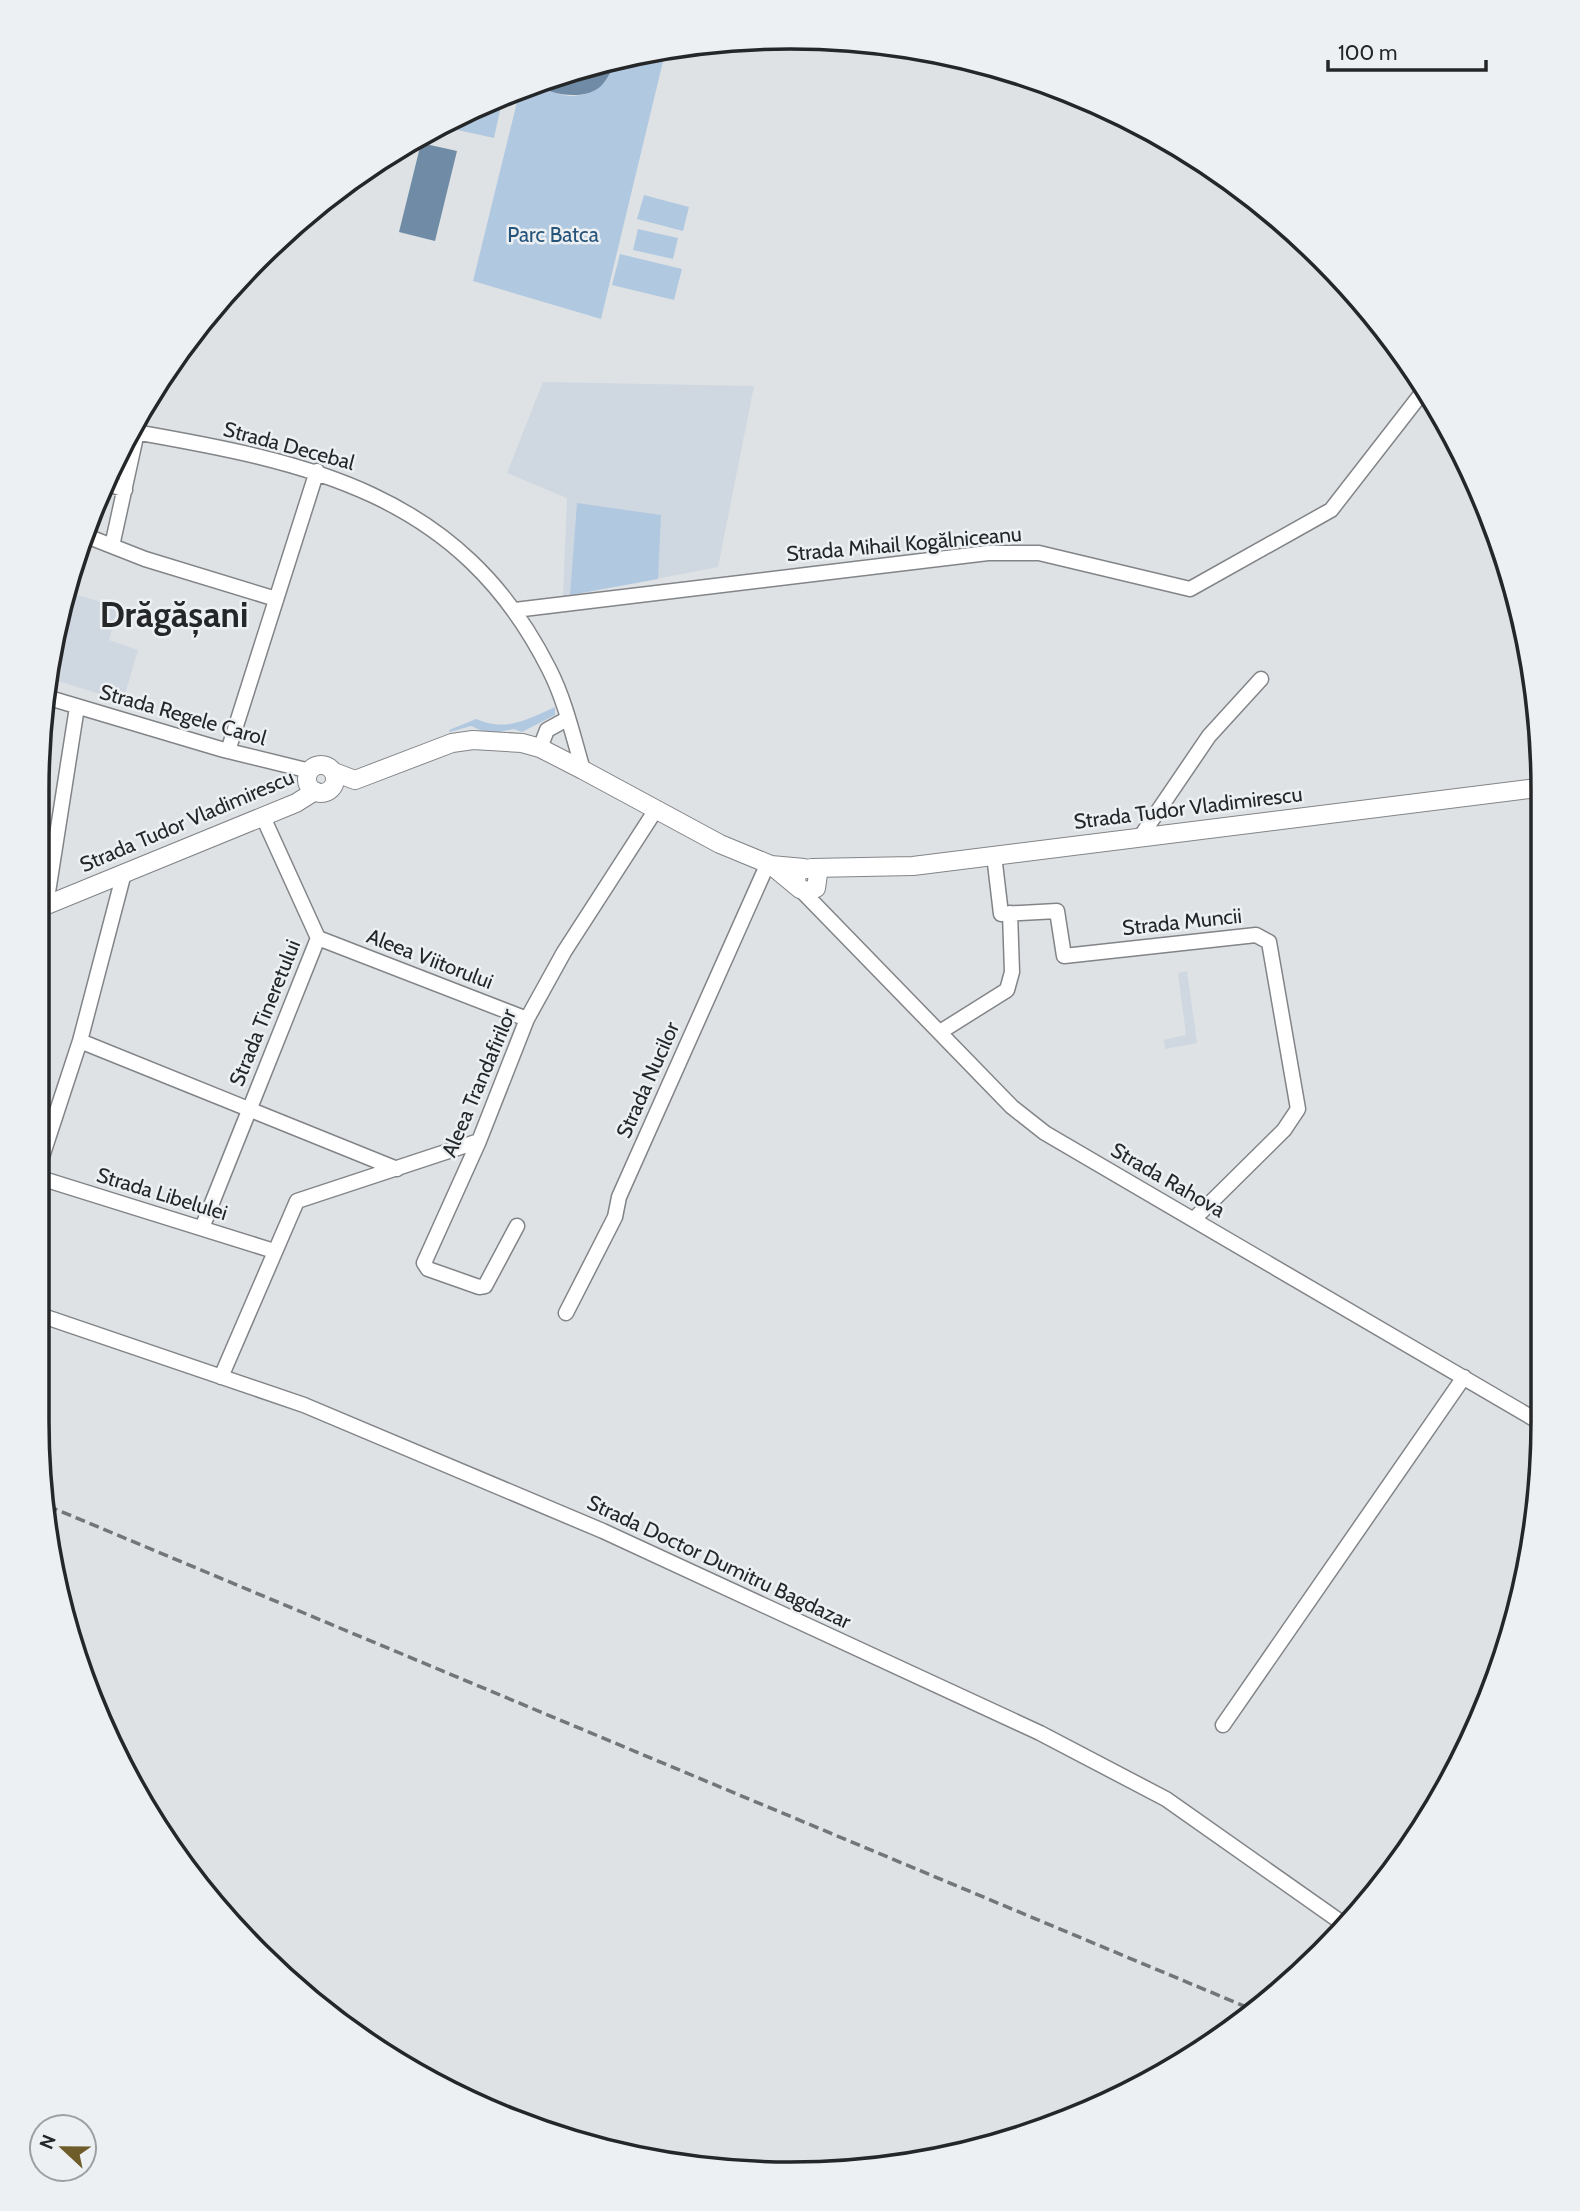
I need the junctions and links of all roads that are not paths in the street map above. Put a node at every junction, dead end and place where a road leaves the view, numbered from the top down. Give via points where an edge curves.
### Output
1 (1418, 398) edge
2 (141, 433) edge
3 (130, 452) edge
4 (317, 471) junction
5 (114, 486) edge
6 (125, 490) junction
7 (93, 539) edge
8 (112, 546) junction
9 (276, 599) junction
10 (515, 610) junction
11 (1261, 679) dead end
12 (54, 700) edge
13 (77, 707) junction
14 (567, 719) junction
15 (540, 748) junction
16 (228, 751) junction
17 (583, 770) junction
18 (310, 771) joint
19 (327, 784) junction
20 (1531, 789) edge
21 (655, 811) junction
22 (263, 817) junction
23 (1141, 836) junction
24 (994, 855) junction
25 (49, 863) edge
26 (770, 864) junction
27 (124, 873) junction
28 (808, 880) junction
29 (49, 904) edge
30 (1010, 914) junction
31 (318, 938) junction
32 (527, 1019) junction
33 (940, 1032) junction
34 (79, 1041) junction
35 (248, 1109) junction
36 (49, 1137) edge
37 (479, 1141) junction
38 (397, 1169) junction
39 (49, 1179) edge
40 (1194, 1219) junction
41 (517, 1226) dead end
42 (202, 1228) junction
43 (274, 1251) junction
44 (566, 1313) dead end
45 (49, 1318) edge
46 (221, 1377) junction
47 (1464, 1377) junction
48 (1531, 1417) edge
49 (1223, 1725) dead end
50 (1338, 1920) edge

1 - 10 street, Strada Mihail Kogălniceanu via 1331,510 1190,589 1039,553 988,553
2 - 4 street, Strada Decebal
3 - 6 street
4 - 9 street
4 - 10 street, Strada Decebal via 406,511 482,573
5 - 6 street
6 - 8 street
7 - 8 street
8 - 9 street
9 - 16 street
10 - 14 street, Strada Decebal via 548,668
11 - 23 street via 1209,736
12 - 13 street, Strada Regele Carol
13 - 16 street, Strada Regele Carol
13 - 25 street
14 - 15 street via 547,730
14 - 17 street, Strada Decebal
15 - 17 main road, Strada Tudor Vladimirescu
15 - 19 main road, Strada Tudor Vladimirescu via 498,740 452,743 355,779
16 - 18 street, Strada Regele Carol
17 - 21 main road, Strada Tudor Vladimirescu
18 - 19 main road, Strada Tudor Vladimirescu via 320,765
19 - 22 main road, Strada Tudor Vladimirescu
20 - 23 main road, Strada Tudor Vladimirescu
21 - 26 main road, Strada Tudor Vladimirescu
21 - 32 street, Aleea Trandafirilor via 564,952
22 - 27 main road, Strada Tudor Vladimirescu
22 - 31 street, Strada Tineretului
23 - 24 main road, Strada Tudor Vladimirescu
24 - 28 main road, Strada Tudor Vladimirescu via 844,869
24 - 30 street via 1001,914
26 - 28 main road, Strada Tudor Vladimirescu
26 - 44 street, Strada Nucilor via 619,1197 615,1217
27 - 29 main road, Strada Tudor Vladimirescu
27 - 34 street
28 - 33 street, Strada Rahova via 822,912
30 - 33 street via 1012,972 1007,990
30 - 40 street, Strada Muncii via 1057,911 1064,957 1256,935 1269,942 1297,1109 1284,1130
31 - 32 street, Aleea Viitorului
31 - 35 street, Strada Tineretului
32 - 37 street, Aleea Trandafirilor
33 - 40 street, Strada Rahova via 1012,1107 1045,1133
34 - 35 street
34 - 36 street
35 - 38 street
35 - 42 street, Strada Tineretului
37 - 38 street
37 - 41 street, Aleea Trandafirilor via 424,1263 428,1269 485,1286
38 - 43 street via 297,1201
39 - 42 street, Strada Libelulei
40 - 47 street, Strada Rahova
42 - 43 street, Strada Libelulei
43 - 46 street
45 - 46 street, Strada Doctor Dumitru Bagdazar
46 - 50 street, Strada Doctor Dumitru Bagdazar via 304,1405 603,1531 1040,1733 1166,1799
47 - 48 street, Strada Rahova
47 - 49 street

